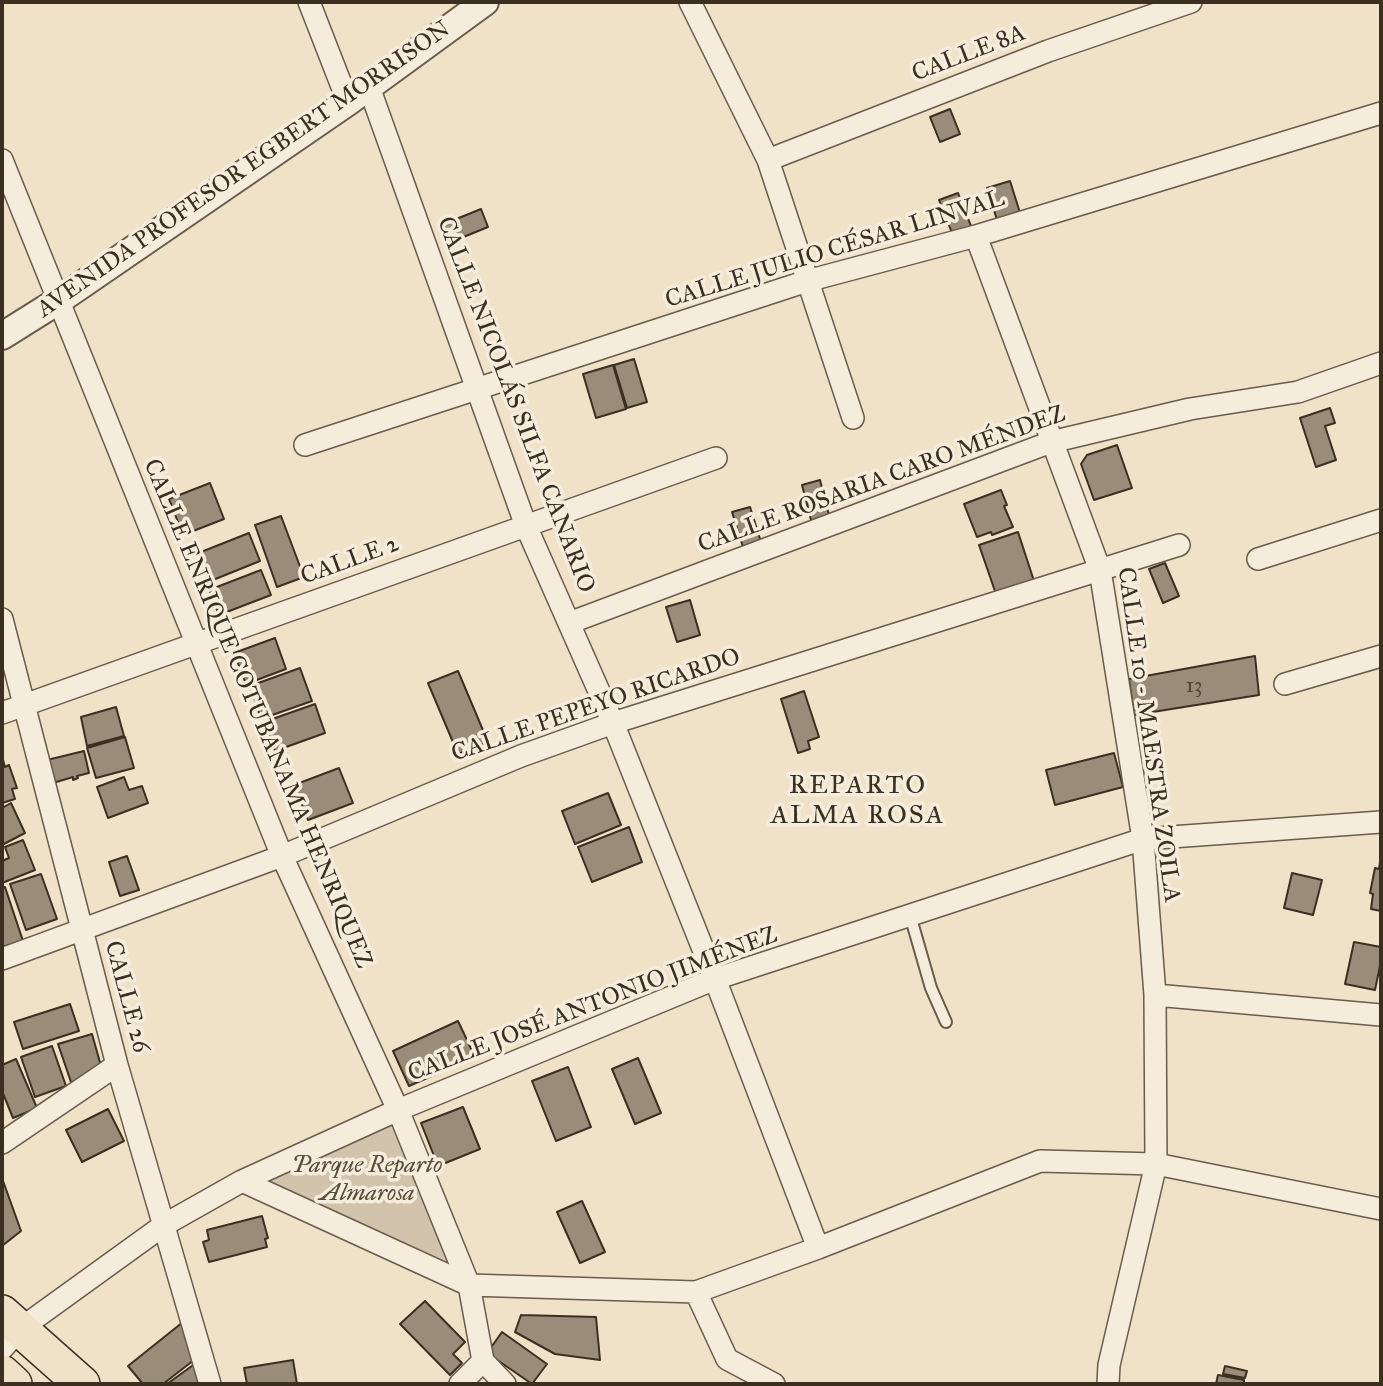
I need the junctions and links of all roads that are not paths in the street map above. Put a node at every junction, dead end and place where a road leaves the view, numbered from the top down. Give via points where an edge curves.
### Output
1 (309, 2) edge
2 (485, 2) edge
3 (690, 2) edge
4 (1191, 2) edge
5 (358, 94) junction
6 (1381, 113) edge
7 (2, 160) edge
8 (768, 160) junction
9 (975, 236) junction
10 (807, 281) junction
11 (58, 301) junction
12 (2, 336) edge
13 (1381, 363) edge
14 (477, 390) junction
15 (853, 418) dead end
16 (1051, 442) junction
17 (306, 445) dead end
18 (716, 458) dead end
19 (1381, 520) edge
20 (526, 526) junction
21 (1179, 545) dead end
22 (1258, 559) dead end
23 (1100, 570) junction
24 (2, 619) edge
25 (569, 623) junction
26 (197, 644) junction
27 (1381, 656) edge
28 (1285, 684) dead end
29 (24, 705) junction
30 (2, 713) edge
31 (613, 723) junction
32 (1381, 822) edge
33 (1143, 839) junction
34 (282, 856) junction
35 (910, 915) junction
36 (82, 929) junction
37 (2, 959) edge
38 (715, 979) junction
39 (1155, 995) junction
40 (1381, 1015) edge
41 (946, 1022) dead end
42 (117, 1065) junction
43 (398, 1110) junction
44 (2, 1143) edge
45 (1156, 1164) junction
46 (242, 1181) junction
47 (1381, 1209) edge
48 (163, 1225) junction
49 (818, 1248) junction
50 (469, 1285) junction
51 (696, 1292) junction
52 (8, 1330) edge
53 (483, 1361) junction
54 (2, 1373) edge
55 (14, 1384) edge
56 (82, 1384) edge
57 (210, 1384) edge
58 (460, 1384) edge
59 (505, 1384) edge
60 (774, 1384) edge
61 (1108, 1384) edge

1 - 5 street, CALLE NICOLÁS SILFA CANARIO
2 - 5 street, AVENIDA PROFESOR EGBERT MORRISON
3 - 8 street
4 - 8 street, CALLE 8A via 1048,51
5 - 11 street, AVENIDA PROFESOR EGBERT MORRISON
5 - 14 street, CALLE NICOLÁS SILFA CANARIO
6 - 9 street, CALLE JULIO CÉSAR LINVAL
7 - 11 street, CALLE ENRIQUE COTUBANAMA HENRIQUEZ
8 - 10 street
9 - 10 street, CALLE JULIO CÉSAR LINVAL
9 - 16 street, CALLE 10 - MAESTRA ZOILA
10 - 14 street, CALLE JULIO CÉSAR LINVAL
10 - 15 street
11 - 12 street, AVENIDA PROFESOR EGBERT MORRISON
11 - 26 street, CALLE ENRIQUE COTUBANAMA HENRIQUEZ
13 - 16 street, CALLE ROSARIA CARO MÉNDEZ via 1298,392 1190,409
14 - 17 street, CALLE JULIO CÉSAR LINVAL
14 - 20 street, CALLE NICOLÁS SILFA CANARIO
16 - 23 street, CALLE 10 - MAESTRA ZOILA
16 - 25 street, CALLE ROSARIA CARO MÉNDEZ
18 - 20 street, CALLE 2
19 - 22 street
20 - 25 street, CALLE NICOLÁS SILFA CANARIO
20 - 26 street, CALLE 2
21 - 23 street, CALLE PEPEYO RICARDO
23 - 31 street, CALLE PEPEYO RICARDO
23 - 33 street, CALLE 10 - MAESTRA ZOILA
24 - 29 street, CALLE 26
25 - 31 street, CALLE NICOLÁS SILFA CANARIO
26 - 29 street, CALLE 2
26 - 34 street, CALLE ENRIQUE COTUBANAMA HENRIQUEZ
27 - 28 street
29 - 30 street, CALLE 2
29 - 36 street, CALLE 26
31 - 34 street, CALLE PEPEYO RICARDO via 521,756
31 - 38 street, CALLE NICOLÁS SILFA CANARIO
32 - 33 street, CALLE JOSÉ ANTONIO JIMÉNEZ
33 - 35 street, CALLE JOSÉ ANTONIO JIMÉNEZ
33 - 39 street, CALLE 10 - MAESTRA ZOILA
34 - 36 street, CALLE PEPEYO RICARDO
34 - 43 street, CALLE ENRIQUE COTUBANAMA HENRIQUEZ
35 - 38 street, CALLE JOSÉ ANTONIO JIMÉNEZ
35 - 41 lane
36 - 37 street, CALLE PEPEYO RICARDO
36 - 42 street, CALLE 26
38 - 43 street, CALLE JOSÉ ANTONIO JIMÉNEZ
38 - 49 street, CALLE NICOLÁS SILFA CANARIO
39 - 40 street
39 - 45 street, CALLE 10 - MAESTRA ZOILA
42 - 44 street
42 - 48 street, CALLE 26
43 - 46 street, CALLE JOSÉ ANTONIO JIMÉNEZ
43 - 50 street, CALLE ENRIQUE COTUBANAMA HENRIQUEZ
45 - 47 street
45 - 49 street via 1040,1161
45 - 61 street, CALLE 10 - MAESTRA ZOILA
46 - 48 street, CALLE JOSÉ ANTONIO JIMÉNEZ
46 - 50 street
48 - 52 street, CALLE JOSÉ ANTONIO JIMÉNEZ
48 - 57 street, CALLE 26
49 - 51 street
50 - 51 street
50 - 53 street, CALLE ENRIQUE COTUBANAMA HENRIQUEZ
51 - 60 street via 727,1359
52 - 56 main road
53 - 58 street
53 - 59 street
54 - 55 main road

